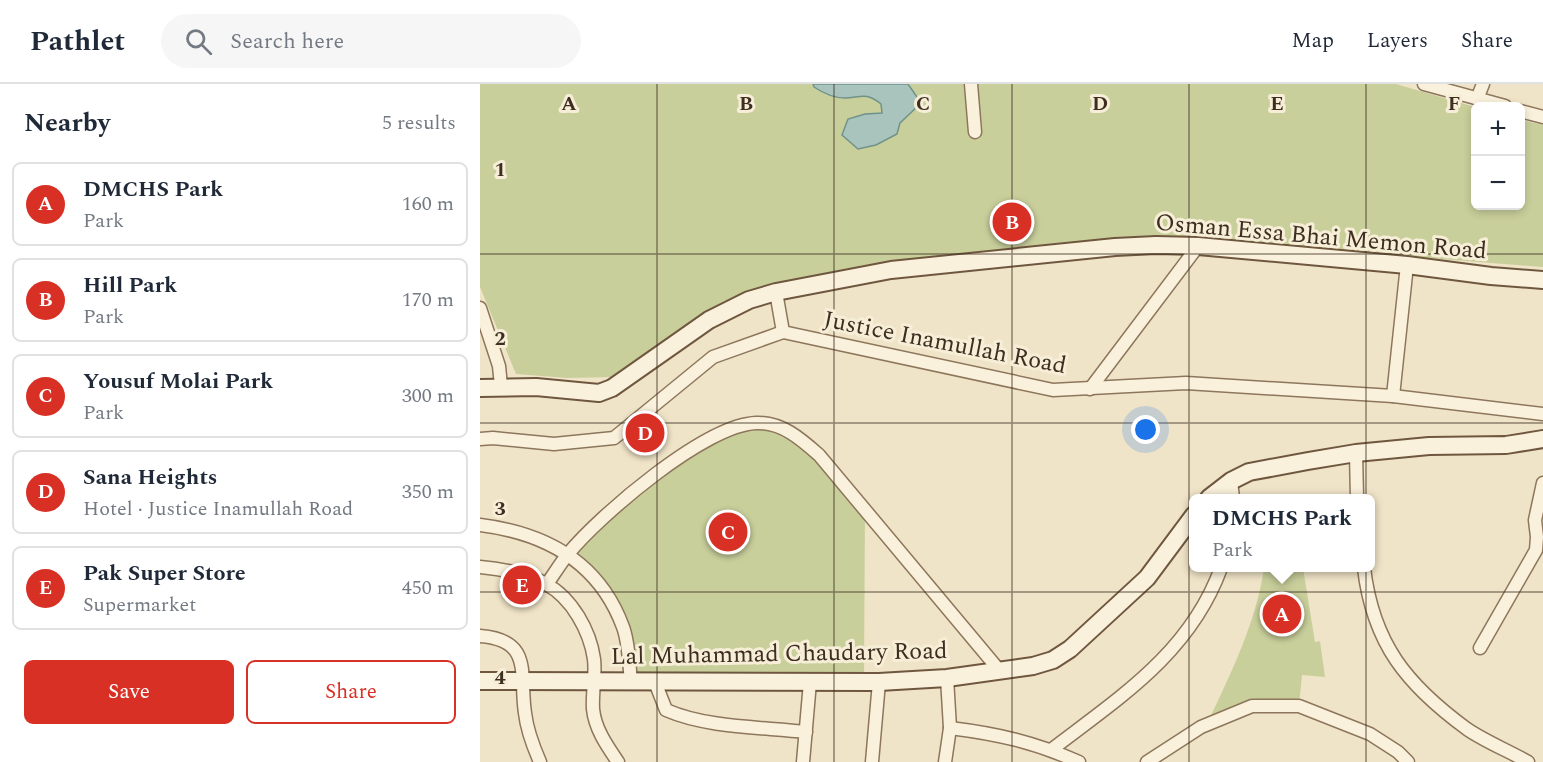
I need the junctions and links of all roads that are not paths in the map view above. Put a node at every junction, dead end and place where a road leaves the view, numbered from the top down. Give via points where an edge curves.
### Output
1 (971, 84) edge
2 (1424, 84) edge
3 (1483, 84) edge
4 (1477, 99) junction
5 (1489, 102) edge
6 (1525, 112) edge
7 (1543, 117) edge
8 (975, 132) dead end
9 (1198, 246) junction
10 (1407, 265) junction
11 (1543, 280) edge
12 (776, 292) junction
13 (480, 308) edge
14 (783, 332) junction
15 (501, 386) junction
16 (480, 388) edge
17 (1090, 389) junction
18 (1393, 396) junction
19 (1543, 414) edge
20 (480, 439) edge
21 (1543, 439) edge
22 (1356, 453) junction
23 (1231, 481) junction
24 (1543, 483) edge
25 (1214, 494) edge
26 (1233, 494) edge
27 (1357, 494) edge
28 (1189, 522) edge
29 (480, 525) edge
30 (568, 554) junction
31 (480, 567) edge
32 (1219, 572) edge
33 (1365, 572) edge
34 (547, 584) junction
35 (480, 636) edge
36 (1480, 648) dead end
37 (999, 670) junction
38 (947, 678) junction
39 (594, 680) junction
40 (480, 681) edge
41 (524, 681) junction
42 (631, 682) junction
43 (655, 682) junction
44 (810, 682) junction
45 (879, 682) junction
46 (950, 728) junction
47 (806, 732) junction
48 (1051, 750) junction
49 (540, 762) edge
50 (618, 762) edge
51 (803, 762) edge
52 (872, 762) edge
53 (945, 762) edge
54 (1078, 762) edge
55 (1147, 762) edge
56 (1408, 762) edge
57 (1528, 762) edge

1 - 8 street
2 - 4 street
3 - 4 street
4 - 5 street
6 - 7 street
9 - 10 street, Osman Essa Bhai Memon Road
9 - 12 street, Osman Essa Bhai Memon Road via 1115,247 903,269
9 - 17 street
10 - 11 street, Osman Essa Bhai Memon Road
10 - 18 street
12 - 14 street
12 - 15 street, Osman Essa Bhai Memon Road via 727,309 599,393
13 - 15 street via 499,366
14 - 17 street, Justice Inamullah Road via 1053,390
14 - 20 street via 713,357 614,438 554,444
15 - 16 street, Osman Essa Bhai Memon Road
17 - 18 street, Justice Inamullah Road via 1186,383
18 - 19 street, Justice Inamullah Road
21 - 22 street via 1506,445 1429,446
22 - 23 street via 1249,472
22 - 27 street
23 - 25 street
23 - 26 street
24 - 36 street via 1535,520 1536,550
28 - 37 street, Lal Muhammad Chaudary Road via 1147,578 1070,649 1033,666
29 - 30 street via 528,534
30 - 34 street
30 - 37 street via 627,496 689,451 730,430 755,423 773,424 795,434 819,455
30 - 42 street via 601,588 624,629
31 - 34 street
32 - 48 street via 1200,612 1174,648 1148,675
33 - 57 street via 1371,609 1387,648 1404,672 1468,730
34 - 39 street via 582,620 594,660
35 - 41 street via 510,645 519,657
37 - 38 street, Lal Muhammad Chaudary Road
38 - 45 street, Lal Muhammad Chaudary Road
38 - 46 street
39 - 41 street, Lal Muhammad Chaudary Road
39 - 42 street, Lal Muhammad Chaudary Road
39 - 50 street via 593,710 601,739
40 - 41 street, Lal Muhammad Chaudary Road
41 - 49 street via 524,711
42 - 43 street, Lal Muhammad Chaudary Road
43 - 44 street, Lal Muhammad Chaudary Road
43 - 47 street via 666,710 679,716
44 - 45 street, Lal Muhammad Chaudary Road
44 - 47 street
45 - 52 street
46 - 48 street via 997,734
46 - 53 street
47 - 51 street
48 - 54 street
55 - 56 street via 1201,727 1252,706 1309,709 1371,734

